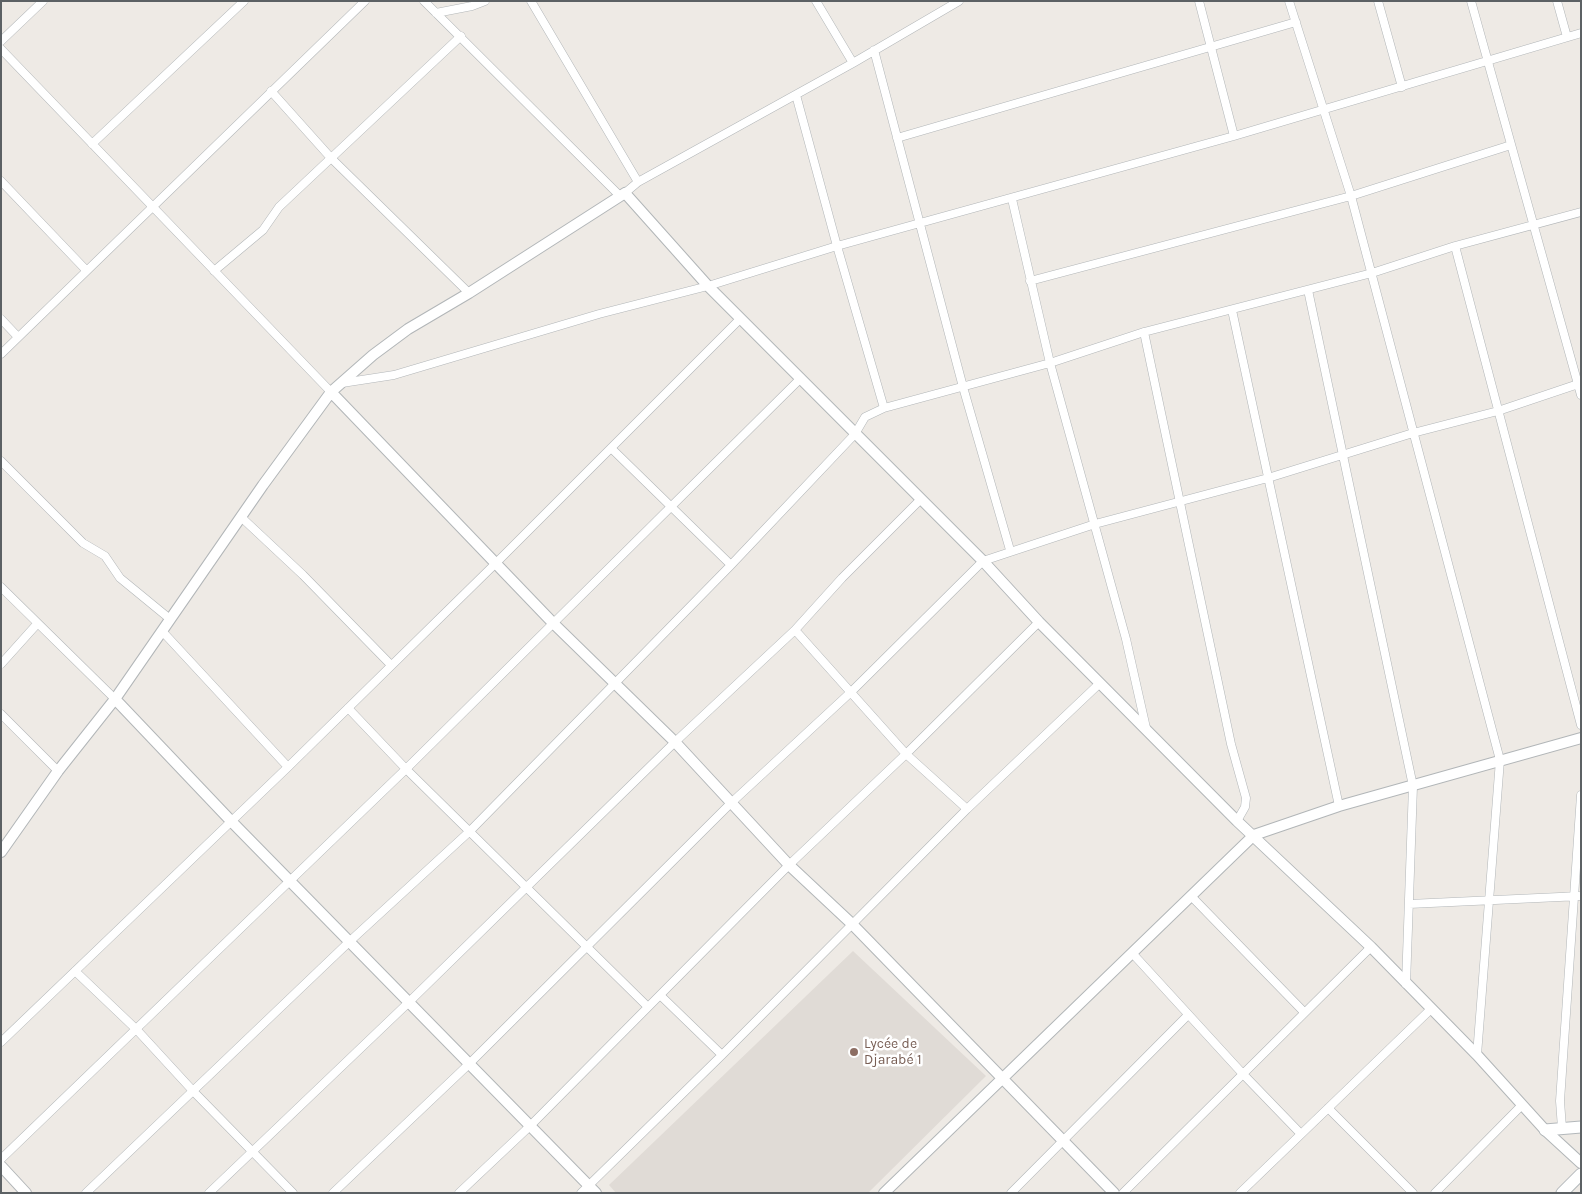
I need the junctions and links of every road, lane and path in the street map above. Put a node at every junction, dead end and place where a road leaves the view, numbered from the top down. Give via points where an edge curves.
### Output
1 (43, 1) edge
2 (244, 1) edge
3 (365, 1) edge
4 (424, 1) edge
5 (485, 1) edge
6 (531, 1) edge
7 (816, 1) edge
8 (959, 1) edge
9 (1199, 1) edge
10 (1289, 1) edge
11 (1378, 1) edge
12 (1471, 1) edge
13 (1557, 1) edge
14 (436, 13) junction
15 (1296, 22) junction
16 (1581, 33) edge
17 (461, 36) junction
18 (1567, 37) junction
19 (1, 41) edge
20 (1212, 47) junction
21 (1, 49) edge
22 (874, 50) junction
23 (1489, 62) junction
24 (853, 63) junction
25 (1402, 87) junction
26 (271, 90) junction
27 (796, 94) junction
28 (1324, 110) junction
29 (1234, 136) junction
30 (897, 138) junction
31 (92, 144) junction
32 (1511, 146) junction
33 (330, 158) junction
34 (1, 181) edge
35 (638, 182) junction
36 (622, 194) junction
37 (1350, 196) junction
38 (1012, 199) junction
39 (153, 207) junction
40 (1581, 212) edge
41 (1533, 224) junction
42 (920, 225) junction
43 (837, 246) junction
44 (1455, 246) junction
45 (86, 270) junction
46 (214, 271) junction
47 (1372, 273) junction
48 (1030, 281) junction
49 (708, 286) junction
50 (1308, 290) junction
51 (469, 294) junction
52 (1232, 310) junction
53 (1, 318) edge
54 (740, 318) junction
55 (1144, 332) junction
56 (18, 337) junction
57 (1, 354) edge
58 (1050, 363) junction
59 (801, 378) junction
60 (342, 383) junction
61 (1579, 383) edge
62 (963, 387) junction
63 (331, 392) junction
64 (1581, 395) edge
65 (884, 408) junction
66 (1498, 411) junction
67 (1413, 433) junction
68 (855, 434) junction
69 (611, 448) junction
70 (1343, 454) junction
71 (1, 461) edge
72 (1268, 478) junction
73 (920, 500) junction
74 (1179, 502) junction
75 (672, 506) junction
76 (241, 517) junction
77 (1095, 524) junction
78 (1010, 550) junction
79 (982, 560) junction
80 (496, 563) junction
81 (731, 565) junction
82 (1, 587) edge
83 (170, 619) junction
84 (1039, 622) junction
85 (553, 623) junction
86 (37, 624) junction
87 (795, 630) junction
88 (162, 631) junction
89 (1, 664) edge
90 (391, 665) junction
91 (1100, 683) junction
92 (615, 684) junction
93 (851, 692) junction
94 (115, 699) junction
95 (348, 708) junction
96 (1, 714) edge
97 (1581, 725) edge
98 (1146, 728) junction
99 (1581, 738) edge
100 (674, 742) junction
101 (906, 754) junction
102 (1500, 760) junction
103 (288, 767) junction
104 (406, 770) junction
105 (58, 771) junction
106 (1413, 786) junction
107 (1581, 795) edge
108 (731, 803) junction
109 (1339, 806) junction
110 (967, 809) junction
111 (231, 821) junction
112 (1237, 821) junction
113 (470, 831) junction
114 (1254, 835) junction
115 (1, 852) edge
116 (789, 865) junction
117 (289, 881) junction
118 (526, 888) junction
119 (1192, 897) junction
120 (1578, 897) edge
121 (1490, 901) junction
122 (1409, 904) junction
123 (852, 924) junction
124 (349, 942) junction
125 (586, 946) junction
126 (1371, 947) junction
127 (1133, 954) junction
128 (75, 971) junction
129 (1406, 984) junction
130 (660, 995) junction
131 (408, 1003) junction
132 (648, 1007) junction
133 (1431, 1009) junction
134 (1304, 1012) junction
135 (1188, 1015) junction
136 (137, 1030) junction
137 (1, 1042) edge
138 (722, 1055) junction
139 (1477, 1055) junction
140 (469, 1064) junction
141 (1242, 1073) junction
142 (1002, 1079) junction
143 (194, 1092) junction
144 (1522, 1105) junction
145 (1328, 1108) junction
146 (530, 1126) junction
147 (1581, 1127) edge
148 (1562, 1128) junction
149 (1545, 1130) junction
150 (1300, 1133) junction
151 (1064, 1140) junction
152 (252, 1151) junction
153 (1, 1159) edge
154 (1581, 1163) edge
155 (1, 1166) edge
156 (1581, 1174) edge
157 (588, 1190) edge
158 (26, 1193) edge
159 (86, 1193) edge
160 (209, 1193) edge
161 (293, 1193) edge
162 (333, 1193) edge
163 (459, 1193) edge
164 (884, 1193) edge
165 (1011, 1193) edge
166 (1114, 1193) edge
167 (1123, 1193) edge
168 (1240, 1193) edge
169 (1414, 1193) edge
170 (1435, 1193) edge
171 (1562, 1193) edge

1 - 19 street
2 - 31 street
3 - 26 street
4 - 14 street
5 - 14 street
6 - 35 street
7 - 24 street
8 - 22 street
9 - 20 street
10 - 15 street
11 - 25 street
12 - 23 street
13 - 18 street
14 - 17 street
15 - 20 street
15 - 28 street
16 - 18 street
17 - 33 street
17 - 36 street
18 - 23 street
20 - 29 street
20 - 30 street
21 - 31 street
22 - 24 street
22 - 30 street
23 - 25 street
23 - 32 street
24 - 27 street
25 - 28 street
26 - 33 street
26 - 39 street
27 - 35 street
27 - 43 street
28 - 29 street
28 - 37 street
29 - 38 street
30 - 42 street
31 - 39 street
32 - 37 street
32 - 41 street
33 - 46 street via 279,207 262,230
33 - 51 street
34 - 45 street
35 - 36 street
36 - 49 street
36 - 51 street
37 - 47 street
37 - 48 street
38 - 42 street
38 - 48 street
39 - 45 street
39 - 46 street
40 - 41 street
41 - 44 street
41 - 61 street
42 - 43 street
42 - 62 street
43 - 49 street
43 - 65 street
44 - 47 street
44 - 66 street
45 - 56 street
46 - 63 street
47 - 50 street
47 - 67 street
48 - 58 street
49 - 54 street
49 - 60 street via 599,314 394,375
50 - 52 street
50 - 70 street
51 - 60 street via 408,328
52 - 55 street
52 - 72 street
53 - 56 street
54 - 59 street
54 - 69 street
55 - 58 street
55 - 74 street
56 - 57 street
58 - 62 street
58 - 77 street
59 - 68 street
59 - 75 street
60 - 63 street
61 - 64 street
61 - 66 street
62 - 65 street
62 - 78 street
63 - 76 street
63 - 80 street
65 - 68 street via 865,417
66 - 67 street
66 - 97 street
67 - 70 street
67 - 102 street
68 - 73 street
68 - 81 street
69 - 75 street
69 - 80 street
70 - 72 street
70 - 106 street
71 - 83 street via 83,543 105,556 120,578
72 - 74 street
72 - 109 street
73 - 79 street
73 - 87 street
74 - 77 street
74 - 112 street via 1231,744 1246,798
75 - 81 street
75 - 85 street
76 - 83 street
76 - 90 street
77 - 78 street
77 - 98 street
78 - 79 street
79 - 84 street
79 - 93 street
80 - 85 street
80 - 90 street
81 - 92 street
82 - 86 street
83 - 88 street
84 - 91 street
84 - 101 street
85 - 92 street
85 - 104 street
86 - 89 street
86 - 94 street
87 - 93 street
87 - 100 street
88 - 94 street
88 - 103 street
90 - 95 street
91 - 98 street
91 - 110 street
92 - 100 street
92 - 113 street
93 - 101 street
93 - 108 street
94 - 105 street
94 - 111 street
95 - 103 street
95 - 104 street
96 - 105 street
98 - 112 street
99 - 102 street
100 - 108 street
100 - 118 street
101 - 110 street
101 - 116 street
102 - 106 street
102 - 121 street
103 - 111 street
104 - 113 street
104 - 117 street
105 - 115 street
106 - 109 street
106 - 122 street
107 - 120 street
108 - 116 street
108 - 125 street
109 - 114 street
110 - 123 street
111 - 117 street
111 - 128 street
112 - 114 street
113 - 118 street
113 - 124 street
114 - 119 street
114 - 126 street
116 - 123 street
116 - 130 street
117 - 124 street
117 - 136 street
118 - 125 street
118 - 131 street
119 - 127 street
119 - 134 street
120 - 121 street
120 - 148 street via 1560,1101
121 - 122 street
121 - 139 street
122 - 129 street
123 - 138 street
123 - 142 street
124 - 131 street
124 - 143 street
125 - 132 street
125 - 140 street
126 - 129 street
126 - 134 street
127 - 135 street
127 - 142 street
128 - 136 street
128 - 137 street
129 - 133 street
130 - 132 street
130 - 138 street
131 - 140 street
131 - 152 street
132 - 146 street
133 - 139 street
133 - 145 street
134 - 141 street
135 - 141 street
135 - 151 street
136 - 143 street
136 - 153 street
138 - 157 street
139 - 144 street
140 - 146 street
140 - 162 street
141 - 150 street
141 - 167 street
142 - 151 street
142 - 164 street
143 - 152 street
143 - 159 street
144 - 149 street
144 - 170 street
145 - 150 street
145 - 169 street
146 - 157 street
146 - 163 street
147 - 148 main road
148 - 149 main road
149 - 154 street
150 - 168 street
151 - 165 street
151 - 166 street
152 - 160 street
152 - 161 street
155 - 158 street
156 - 171 main road

